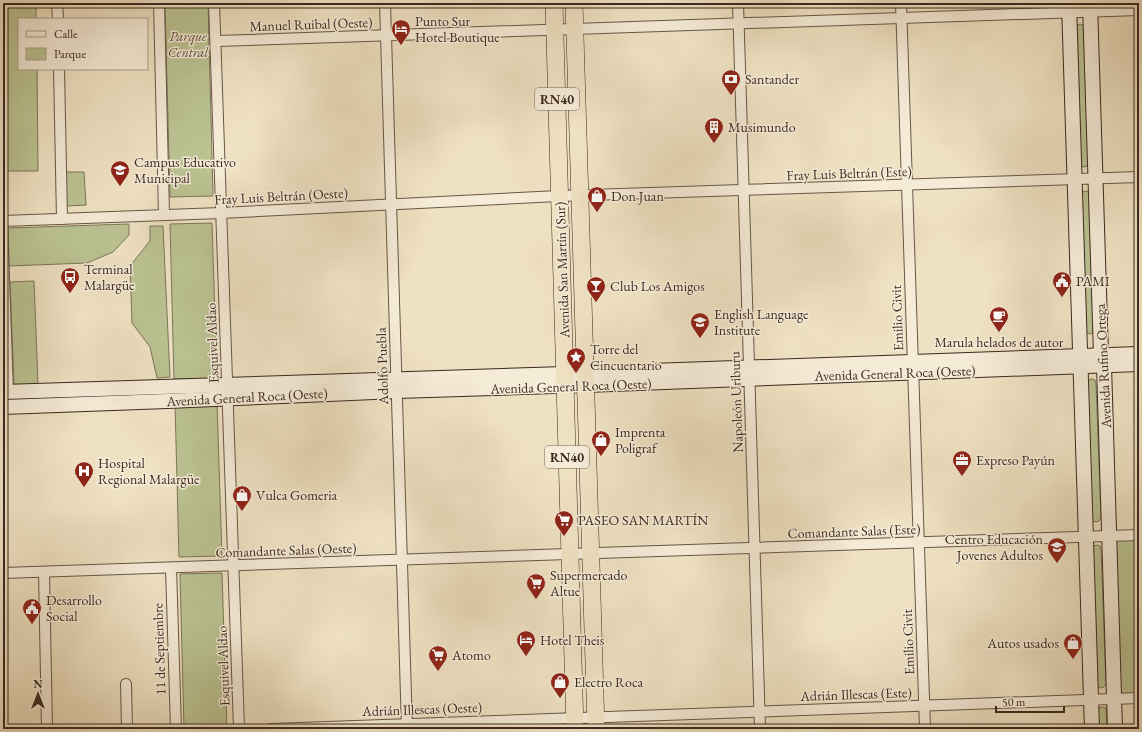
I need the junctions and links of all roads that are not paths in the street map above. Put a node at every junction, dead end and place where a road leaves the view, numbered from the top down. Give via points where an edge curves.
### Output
1 (57, 3) edge
2 (159, 3) edge
3 (214, 3) edge
4 (385, 3) edge
5 (554, 3) edge
6 (574, 3) edge
7 (738, 3) edge
8 (901, 3) edge
9 (1090, 7) edge
10 (1069, 8) edge
11 (1139, 10) edge
12 (58, 18) edge
13 (901, 18) junction
14 (738, 23) junction
15 (575, 29) junction
16 (554, 30) junction
17 (386, 35) junction
18 (216, 41) junction
19 (59, 70) edge
20 (1139, 177) edge
21 (1096, 178) junction
22 (1074, 179) junction
23 (907, 185) junction
24 (743, 190) junction
25 (580, 195) junction
26 (560, 196) junction
27 (391, 204) junction
28 (221, 213) junction
29 (164, 215) junction
30 (62, 219) junction
31 (3, 221) edge
32 (3, 249) edge
33 (1139, 354) edge
34 (1102, 360) junction
35 (1080, 361) junction
36 (1139, 364) edge
37 (913, 367) junction
38 (749, 374) junction
39 (586, 379) junction
40 (565, 380) junction
41 (397, 385) junction
42 (228, 391) junction
43 (6, 392) edge
44 (3, 407) edge
45 (1139, 536) edge
46 (1086, 537) junction
47 (1109, 537) junction
48 (919, 543) junction
49 (754, 549) junction
50 (591, 554) junction
51 (570, 555) junction
52 (402, 560) junction
53 (233, 566) junction
54 (171, 568) junction
55 (44, 572) junction
56 (3, 573) edge
57 (126, 684) dead end
58 (1139, 698) edge
59 (1114, 699) junction
60 (1092, 700) junction
61 (924, 706) junction
62 (759, 711) junction
63 (575, 723) edge
64 (595, 723) edge
65 (407, 726) edge
66 (47, 729) edge
67 (127, 729) edge
68 (176, 729) edge
69 (239, 729) edge
70 (271, 729) edge
71 (760, 729) edge
72 (925, 729) edge
73 (1092, 729) edge
74 (1115, 729) edge

1 - 12 street
2 - 29 street
3 - 18 street, Esquivel Aldao
4 - 17 street, Adolfo Puebla
5 - 16 highway, Avenida San Martín (Sur) / RN40
6 - 15 highway, Avenida San Martín (Sur) / RN40
7 - 14 street, Napoleón Uriburu
8 - 13 street, Emilio Civit
9 - 10 street, Manuel Ruibal (Oeste)
9 - 11 street, Manuel Ruibal (Oeste)
9 - 21 main road, Avenida Rufino Ortega
10 - 13 street, Manuel Ruibal (Oeste)
10 - 22 main road, Avenida Rufino Ortega
13 - 14 street, Manuel Ruibal (Oeste)
13 - 23 street, Emilio Civit
14 - 15 street, Manuel Ruibal (Oeste)
14 - 24 street, Napoleón Uriburu
15 - 16 street, Manuel Ruibal (Oeste)
15 - 25 highway, Avenida San Martín (Sur) / RN40
16 - 17 street, Manuel Ruibal (Oeste)
16 - 26 highway, Avenida San Martín (Sur) / RN40
17 - 18 street, Manuel Ruibal (Oeste)
17 - 27 street, Adolfo Puebla
18 - 28 street, Esquivel Aldao
19 - 30 street
20 - 21 street, Fray Luis Beltrán (Este)
21 - 22 street, Fray Luis Beltrán (Este)
21 - 34 main road, Avenida Rufino Ortega
22 - 23 street, Fray Luis Beltrán (Este)
22 - 35 main road, Avenida Rufino Ortega
23 - 24 street, Fray Luis Beltrán (Este)
23 - 37 street, Emilio Civit
24 - 25 street, Fray Luis Beltrán (Este)
24 - 38 street, Napoleón Uriburu
25 - 26 street, Fray Luis Beltrán (Este)
25 - 39 highway, Avenida San Martín (Sur) / RN40
26 - 27 street, Fray Luis Beltrán (Oeste)
26 - 40 highway, Avenida San Martín (Sur) / RN40
27 - 28 street, Fray Luis Beltrán (Oeste)
27 - 41 street, Adolfo Puebla
28 - 29 street, Fray Luis Beltrán (Oeste)
28 - 42 street, Esquivel Aldao
29 - 30 street, Fray Luis Beltrán (Oeste)
30 - 31 street, Fray Luis Beltrán (Oeste)
32 - 43 street
33 - 34 main road
34 - 35 main road, Avenida General Roca (Oeste)
34 - 36 main road
34 - 47 main road, Avenida Rufino Ortega
35 - 37 main road, Avenida General Roca (Oeste)
35 - 46 main road, Avenida Rufino Ortega
37 - 38 main road, Avenida General Roca (Oeste)
37 - 48 street, Emilio Civit
38 - 39 main road, Avenida General Roca (Oeste)
38 - 49 street, Napoleón Uriburu
39 - 40 main road, Avenida General Roca (Oeste)
39 - 50 highway, Avenida San Martín (Sur) / RN40
40 - 41 main road, Avenida General Roca (Oeste)
40 - 51 highway, Avenida San Martín (Sur) / RN40
41 - 42 main road, Avenida General Roca (Oeste)
41 - 52 street, Adolfo Puebla
42 - 43 main road, Avenida General Roca (Oeste)
42 - 44 main road, Avenida General Roca (Oeste) via 167,401
42 - 53 street, Esquivel Aldao
45 - 47 street, Comandante Salas (Este)
46 - 47 street, Comandante Salas (Este)
46 - 48 street, Comandante Salas (Este)
46 - 60 main road, Avenida Rufino Ortega
47 - 59 main road, Avenida Rufino Ortega
48 - 49 street, Comandante Salas (Este)
48 - 61 street, Emilio Civit
49 - 50 street, Comandante Salas (Este)
49 - 62 street, Napoleón Uriburu
50 - 51 street, Comandante Salas (Este)
50 - 64 highway, Avenida San Martín (Sur) / RN40
51 - 52 street, Comandante Salas (Oeste)
51 - 63 highway, Avenida San Martín (Sur) / RN40
52 - 53 street, Comandante Salas (Oeste)
52 - 65 street, Adolfo Puebla
53 - 54 street, Comandante Salas (Oeste)
53 - 69 street, Esquivel Aldao
54 - 55 street, Comandante Salas (Oeste)
54 - 68 street, 11 de Septiembre
55 - 56 street, Comandante Salas (Oeste)
55 - 66 street
57 - 67 street
58 - 59 street, Adrián Illescas (Este)
59 - 60 street, Adrián Illescas (Este)
59 - 74 main road, Avenida Rufino Ortega
60 - 61 street, Adrián Illescas (Este)
60 - 73 main road, Avenida Rufino Ortega
61 - 62 street, Adrián Illescas (Este)
61 - 72 street, Emilio Civit
62 - 64 street, Adrián Illescas (Este)
62 - 71 street, Napoleón Uriburu
63 - 64 street, Adrián Illescas (Este)
63 - 65 street, Adrián Illescas (Oeste)
65 - 70 street, Adrián Illescas (Oeste)

